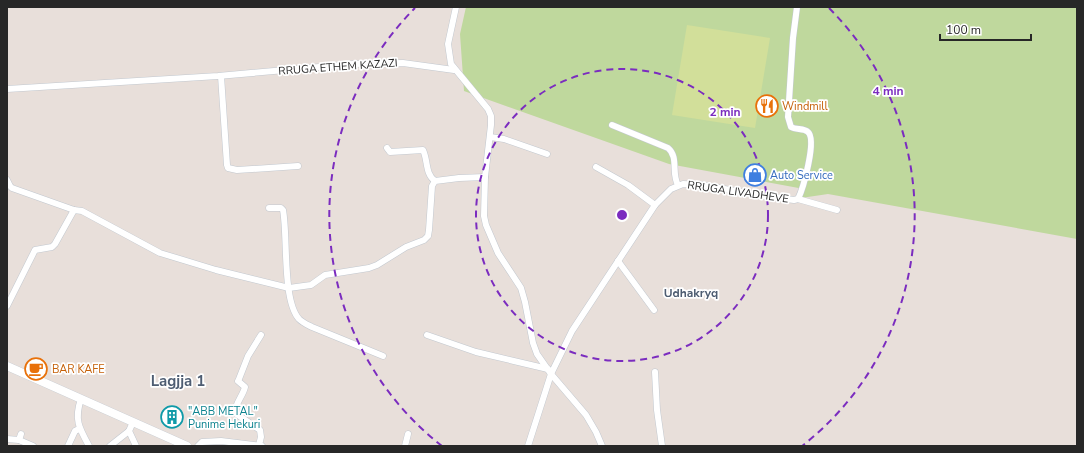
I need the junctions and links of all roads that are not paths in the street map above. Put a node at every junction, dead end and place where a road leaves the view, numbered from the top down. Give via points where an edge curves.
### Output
1 (456, 7) edge
2 (797, 7) edge
3 (454, 70) junction
4 (221, 76) junction
5 (7, 89) edge
6 (612, 125) dead end
7 (490, 137) junction
8 (387, 148) dead end
9 (547, 154) dead end
10 (298, 166) dead end
11 (596, 168) dead end
12 (485, 177) junction
13 (7, 180) edge
14 (435, 181) junction
15 (678, 185) junction
16 (798, 199) junction
17 (655, 205) junction
18 (269, 208) dead end
19 (74, 210) junction
20 (837, 210) dead end
21 (618, 261) junction
22 (289, 288) junction
23 (7, 306) edge
24 (654, 310) dead end
25 (261, 335) dead end
26 (427, 335) dead end
27 (384, 356) dead end
28 (7, 366) edge
29 (549, 371) junction
30 (655, 372) dead end
31 (81, 399) junction
32 (133, 422) junction
33 (80, 429) junction
34 (129, 430) junction
35 (408, 434) dead end
36 (7, 439) edge
37 (33, 446) edge
38 (68, 446) edge
39 (89, 446) edge
40 (110, 446) edge
41 (136, 446) edge
42 (187, 446) edge
43 (198, 446) edge
44 (261, 446) edge
45 (405, 446) edge
46 (528, 446) edge
47 (602, 446) edge
48 (662, 446) edge

1 - 3 street via 448,44 450,64
2 - 16 street, RRUGA LIVADHEVE via 788,117 791,127 807,131 811,140 810,156
3 - 4 street, RRUGA ETHEM KAZAZI via 403,63 353,64
3 - 7 street via 488,109 491,120
4 - 5 street, RRUGA ETHEM KAZAZI
4 - 10 street via 228,168 237,170
6 - 15 street, RRUGA LIVADHEVE via 673,152 674,178
7 - 9 street via 504,139
7 - 12 street
8 - 14 street via 390,152 423,150 428,174
11 - 17 street via 628,185
12 - 14 street
12 - 29 street via 486,225 498,253 521,288 533,343
13 - 19 street via 12,188
14 - 22 street via 432,186 428,236 424,240 369,268 324,275 311,285
15 - 16 street, RRUGA LIVADHEVE via 690,184
15 - 17 street, RRUGA LIVADHEVE
16 - 20 street, RRUGA LIVADHEVE
17 - 21 street, RRUGA LIVADHEVE
18 - 22 street via 283,210
19 - 22 street via 82,211 158,252 201,266
19 - 23 street via 52,247 35,250
21 - 24 street
21 - 29 street, RRUGA LIVADHEVE
22 - 27 street via 296,314 304,324
25 - 44 street via 248,356 238,381 245,387 235,409 235,413 260,430
26 - 29 street via 476,352
28 - 31 main road
29 - 46 street, RRUGA LIVADHEVE
29 - 47 street via 586,415
30 - 48 street
31 - 32 main road
31 - 33 street via 77,419
32 - 34 street
32 - 42 main road
33 - 38 street via 75,431
33 - 39 street
34 - 40 street
34 - 41 street
35 - 45 street
36 - 37 street via 20,437
43 - 44 street via 202,442 221,441

